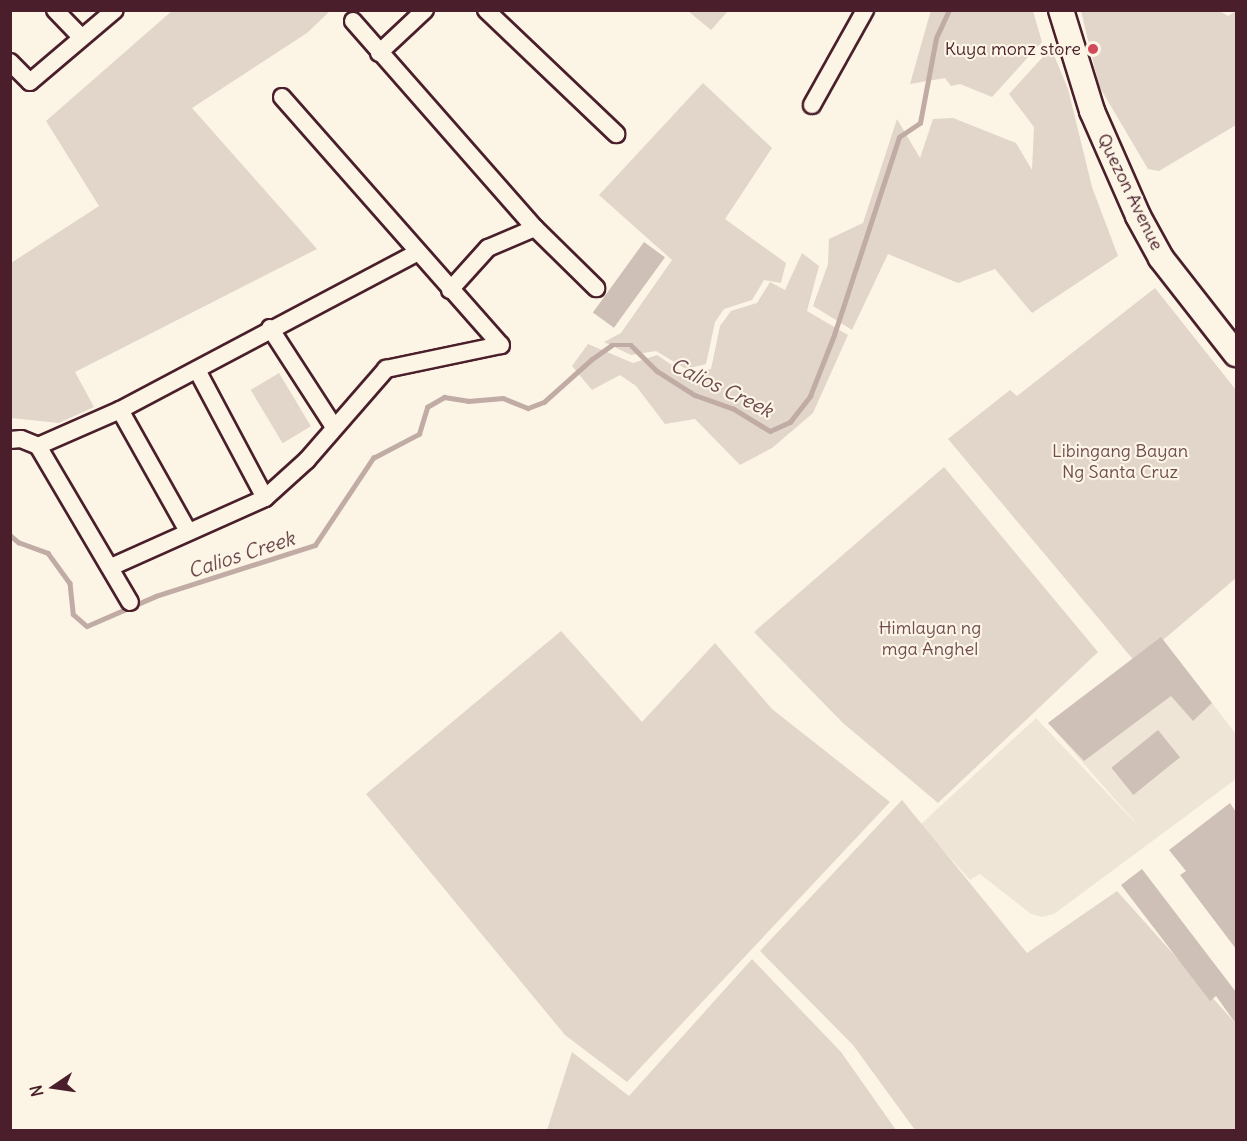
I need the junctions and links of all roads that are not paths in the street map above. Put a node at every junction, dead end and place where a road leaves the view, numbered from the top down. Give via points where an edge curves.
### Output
1 (55, 10) edge
2 (115, 10) edge
3 (425, 10) edge
4 (486, 10) edge
5 (865, 10) edge
6 (1061, 10) edge
7 (353, 21) dead end
8 (81, 37) junction
9 (379, 53) junction
10 (10, 62) edge
11 (282, 97) dead end
12 (812, 105) dead end
13 (616, 134) dead end
14 (535, 228) junction
15 (417, 253) junction
16 (596, 288) dead end
17 (450, 290) junction
18 (270, 328) junction
19 (1236, 354) edge
20 (197, 370) junction
21 (120, 411) junction
22 (334, 427) junction
23 (16, 439) edge
24 (38, 446) junction
25 (265, 498) junction
26 (188, 531) junction
27 (111, 567) junction
28 (129, 602) dead end

1 - 8 street
2 - 8 street
3 - 9 street
4 - 13 street
5 - 12 street
6 - 19 main road, Quezon Avenue via 1092,111 1137,216 1161,258
7 - 9 street
8 - 10 street via 30,82
9 - 14 street
11 - 15 street
14 - 16 street
14 - 17 street via 488,248
15 - 17 street
15 - 18 street
17 - 22 street via 501,345 386,369
18 - 20 street
18 - 22 street
20 - 21 street
20 - 25 street
21 - 24 street
21 - 26 street
22 - 25 street via 307,460
23 - 24 street
24 - 27 street
25 - 26 street
26 - 27 street
27 - 28 street

